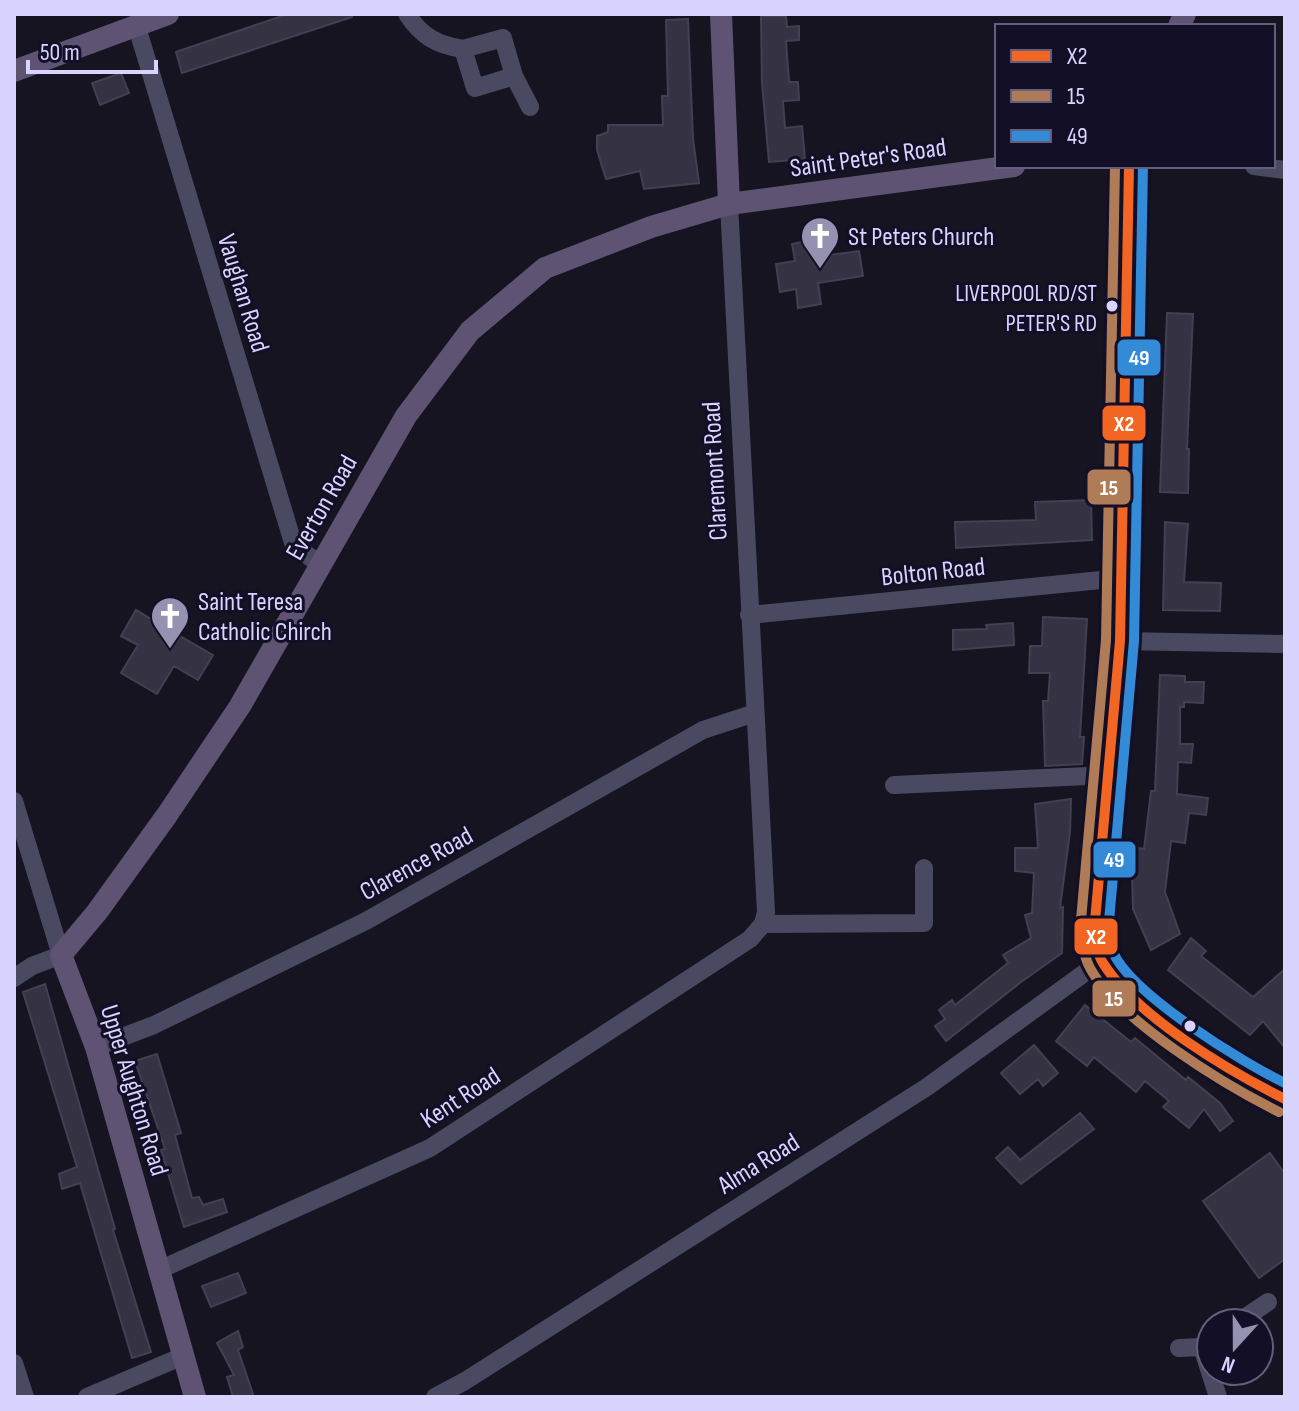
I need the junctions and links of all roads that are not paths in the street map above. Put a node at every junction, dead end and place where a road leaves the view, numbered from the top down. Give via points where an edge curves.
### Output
1 (168, 14) edge
2 (407, 14) edge
3 (721, 14) edge
4 (136, 24) junction
5 (463, 49) junction
6 (14, 71) edge
7 (514, 76) junction
8 (530, 107) dead end
9 (999, 168) edge
10 (1129, 168) edge
11 (729, 204) junction
12 (320, 564) junction
13 (1121, 578) junction
14 (749, 615) junction
15 (1120, 641) junction
16 (1285, 644) edge
17 (755, 713) junction
18 (1110, 775) junction
19 (894, 785) dead end
20 (14, 801) edge
21 (924, 868) dead end
22 (763, 924) junction
23 (61, 955) junction
24 (1101, 961) junction
25 (14, 978) edge
26 (96, 1047) junction
27 (1285, 1099) edge
28 (159, 1270) junction
29 (1268, 1302) dead end
30 (1261, 1307) edge
31 (1195, 1346) edge
32 (1179, 1348) dead end
33 (183, 1356) junction
34 (14, 1363) edge
35 (25, 1397) edge
36 (87, 1397) edge
37 (195, 1397) edge
38 (435, 1397) edge

1 - 4 main road
2 - 5 street via 439,45
3 - 11 main road, Claremont Road
4 - 6 main road
4 - 12 street, Vaughan Road via 294,546
5 - 7 street via 503,38
5 - 7 street via 475,88
7 - 8 street
9 - 11 main road, Saint Peter's Road
10 - 13 street
11 - 12 main road, Everton Road via 545,268 470,331 406,416
11 - 14 street, Claremont Road
12 - 23 main road, Everton Road via 240,706 167,815
13 - 14 street, Bolton Road
13 - 15 street
14 - 17 street, Claremont Road
15 - 16 street
15 - 18 street
17 - 22 street, Claremont Road
17 - 26 street, Clarence Road via 703,730 366,921 154,1025
18 - 19 street
18 - 24 street via 1095,921
20 - 23 street, Upper Aughton Road
21 - 22 street via 924,923
22 - 28 street, Kent Road via 750,939 430,1148
23 - 25 street
23 - 26 main road, Upper Aughton Road
24 - 27 street via 1139,1002 1231,1070
24 - 38 street, Alma Road via 927,1087
26 - 28 main road, Upper Aughton Road
28 - 33 main road, Upper Aughton Road
29 - 30 street
31 - 32 street
33 - 36 street
33 - 37 main road, Upper Aughton Road
34 - 35 street

